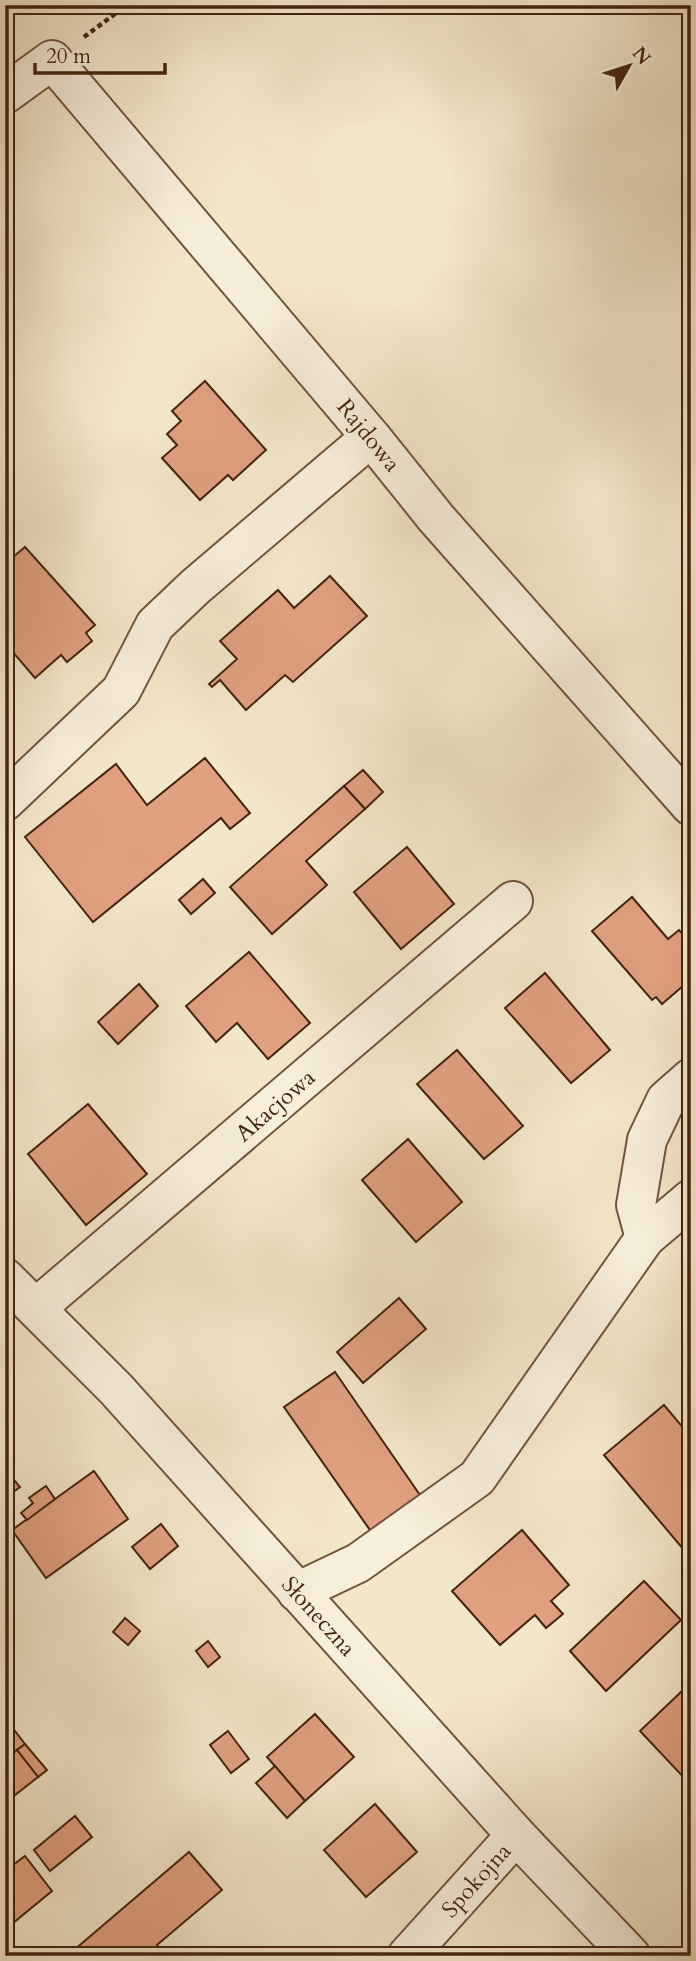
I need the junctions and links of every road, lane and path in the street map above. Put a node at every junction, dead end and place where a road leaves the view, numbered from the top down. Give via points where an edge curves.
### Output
1 (127, 5) edge
2 (52, 60) junction
3 (5, 94) edge
4 (371, 437) junction
5 (5, 801) edge
6 (691, 806) edge
7 (513, 901) dead end
8 (691, 1078) edge
9 (691, 1199) edge
10 (645, 1238) junction
11 (5, 1278) edge
12 (36, 1308) junction
13 (297, 1592) junction
14 (516, 1835) junction
15 (407, 1956) edge
16 (631, 1956) edge

1 - 2 path
2 - 3 street
2 - 4 street, Rajdowa
4 - 5 street via 155,625 121,691
4 - 6 street, Rajdowa via 436,518
7 - 12 street, Akacjowa
8 - 10 street via 666,1100 647,1140 636,1205
9 - 10 street
10 - 13 street via 477,1478 358,1563
11 - 12 street, Słoneczna
12 - 13 street, Słoneczna via 116,1388
13 - 14 street, Słoneczna
14 - 15 street, Spokojna
14 - 16 street, Słoneczna

